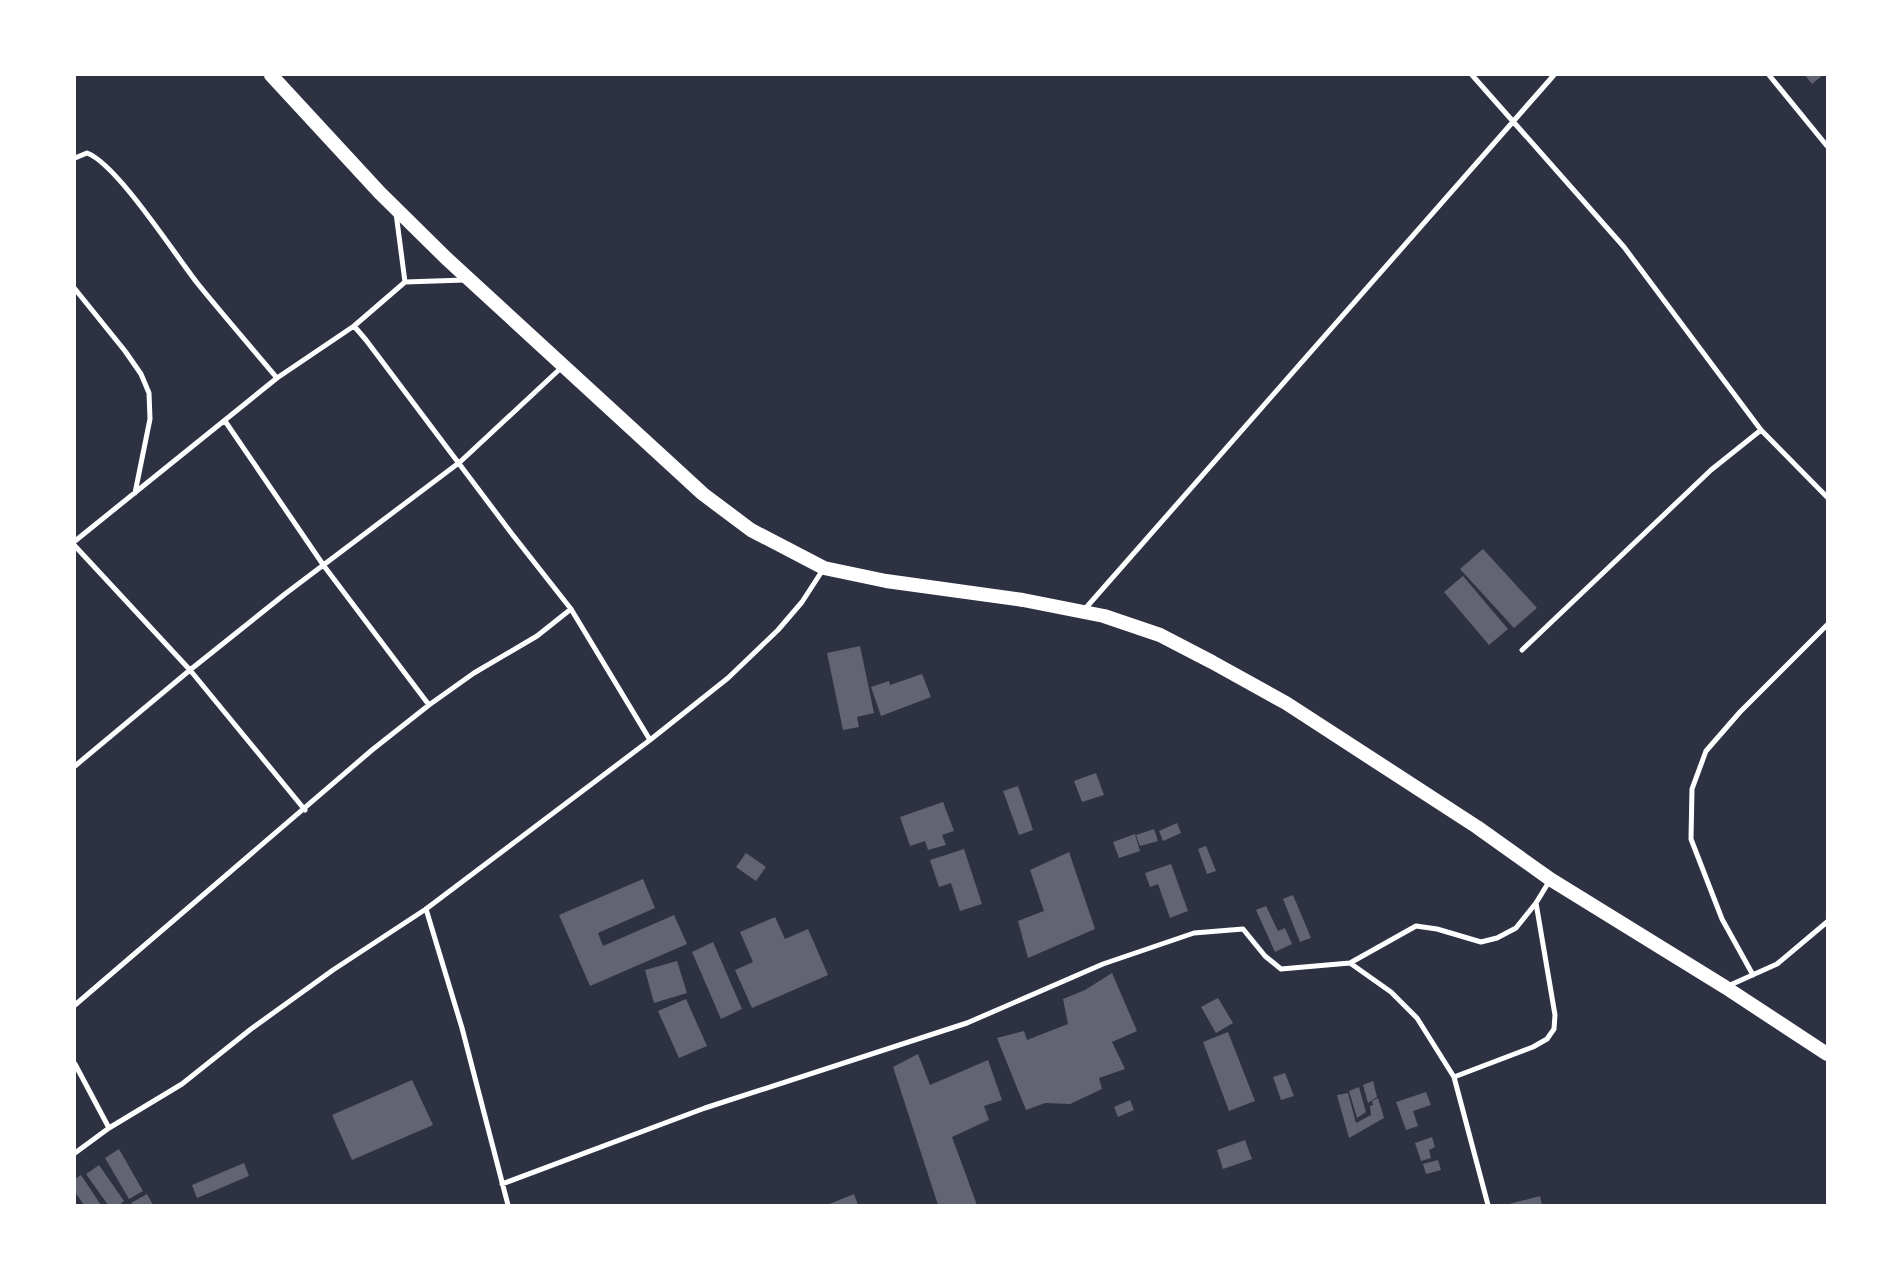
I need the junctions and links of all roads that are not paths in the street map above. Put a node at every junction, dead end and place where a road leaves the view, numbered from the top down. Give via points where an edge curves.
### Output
1 (271, 75) edge
2 (1472, 75) edge
3 (1554, 75) edge
4 (1769, 75) edge
5 (1512, 121) junction
6 (1827, 146) edge
7 (75, 158) edge
8 (395, 208) junction
9 (470, 280) junction
10 (405, 282) junction
11 (75, 289) edge
12 (354, 326) junction
13 (563, 366) junction
14 (277, 378) junction
15 (225, 421) junction
16 (1761, 430) junction
17 (460, 462) junction
18 (134, 493) junction
19 (1827, 496) edge
20 (75, 541) edge
21 (75, 546) edge
22 (324, 566) junction
23 (824, 568) junction
24 (572, 609) junction
25 (1082, 611) junction
26 (1827, 625) edge
27 (1522, 650) dead end
28 (190, 670) junction
29 (429, 705) junction
30 (650, 740) junction
31 (75, 766) edge
32 (305, 810) junction
33 (1550, 880) junction
34 (1536, 903) junction
35 (426, 909) junction
36 (1827, 922) edge
37 (1350, 963) junction
38 (1753, 975) junction
39 (1725, 987) junction
40 (75, 1004) edge
41 (1827, 1054) edge
42 (75, 1064) edge
43 (1454, 1077) junction
44 (109, 1128) junction
45 (75, 1152) edge
46 (502, 1184) junction
47 (508, 1205) edge
48 (1488, 1205) edge

1 - 8 highway
2 - 5 street
3 - 5 street
4 - 6 street
5 - 16 street via 1624,247
5 - 25 street
7 - 14 street via 87,153 95,156 115,176
8 - 9 highway
8 - 10 street
9 - 10 street
9 - 13 highway
10 - 12 street
11 - 18 street via 125,350 149,393 150,419
12 - 14 street
12 - 17 street
13 - 17 street
13 - 23 highway via 703,494 750,530
14 - 15 street
15 - 18 street
15 - 22 street
16 - 19 street
16 - 27 street via 1711,470
17 - 22 street
17 - 24 street
18 - 20 street
21 - 28 street
22 - 28 street
22 - 29 street
23 - 25 highway via 886,581
23 - 30 street via 802,602 778,630 728,678
24 - 29 street via 537,636 474,673
24 - 30 street
25 - 33 highway via 1160,635 1286,704 1477,827
26 - 38 street via 1706,751 1692,789 1691,838 1722,919
28 - 31 street
28 - 32 street
29 - 32 street
30 - 35 street
32 - 40 street
33 - 34 street
33 - 39 highway
34 - 37 street via 1516,928 1497,938 1481,942 1416,926
34 - 43 street via 1555,1015 1554,1029 1547,1040 1533,1047
35 - 44 street via 251,1029 182,1084
35 - 46 street via 462,1028
36 - 38 street via 1777,964
37 - 43 street via 1391,992 1418,1018
37 - 46 street via 1281,970 1243,929 1194,933 1103,964 966,1023 705,1108
38 - 39 street
39 - 41 highway
42 - 44 street
43 - 48 street
44 - 45 street
46 - 47 street

